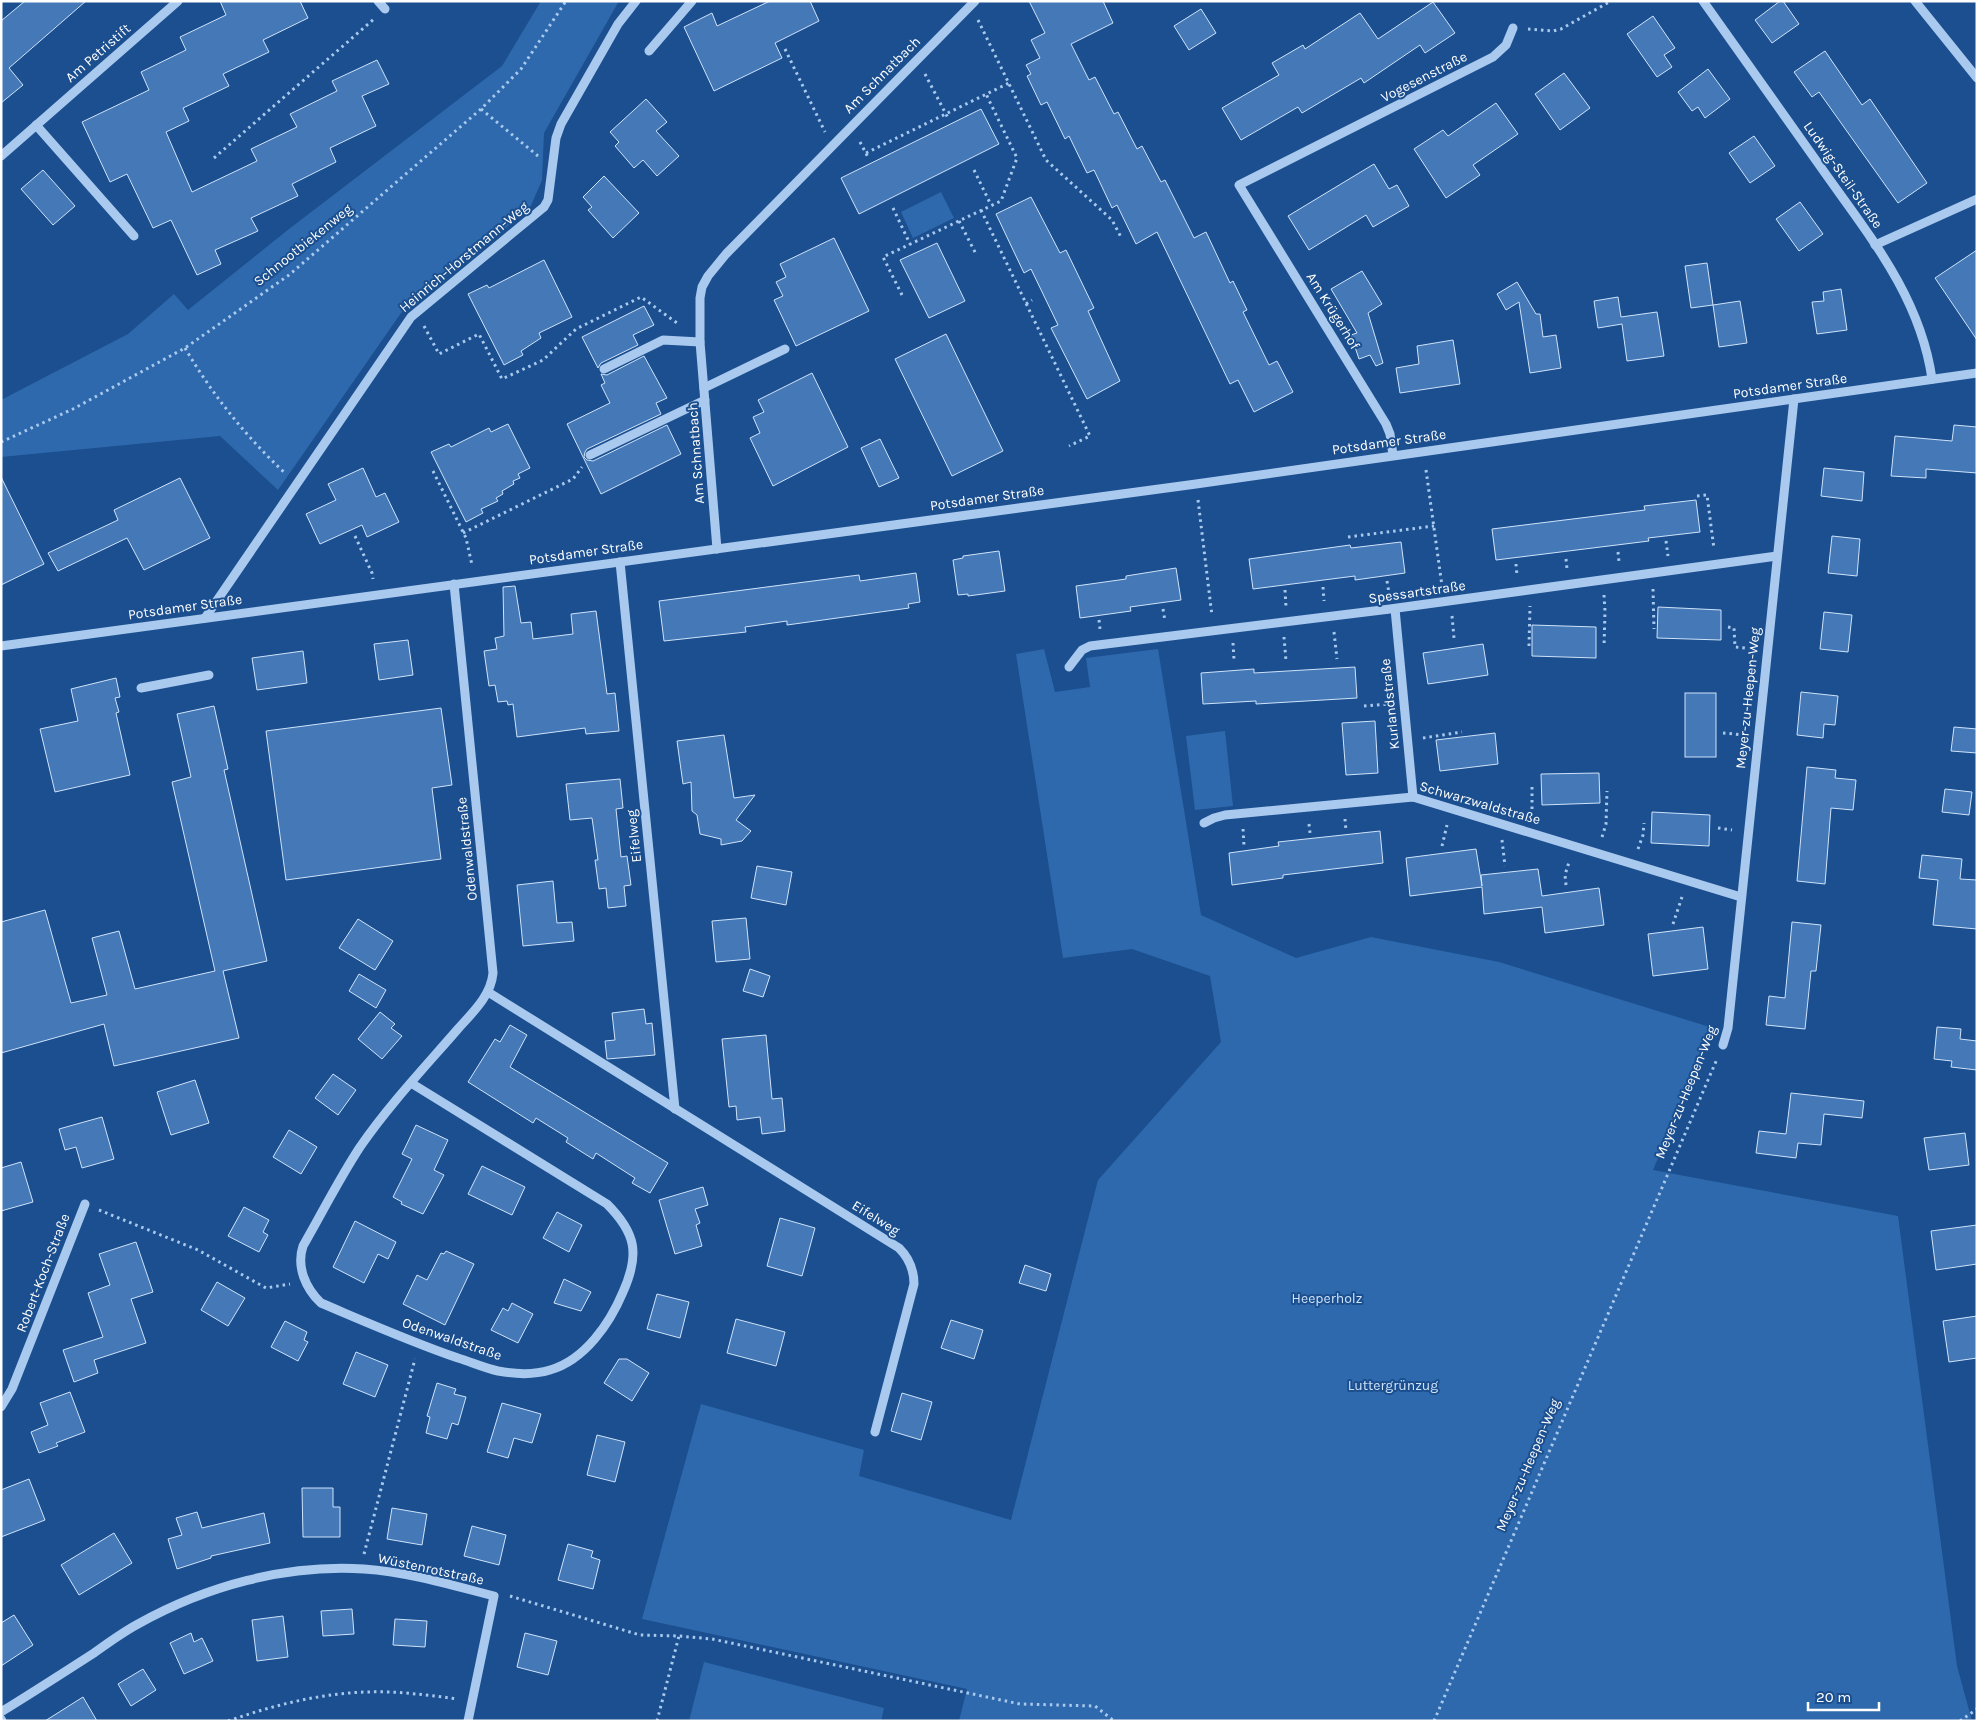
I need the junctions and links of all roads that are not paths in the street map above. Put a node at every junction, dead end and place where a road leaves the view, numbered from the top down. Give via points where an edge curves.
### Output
1 (178, 1) edge
2 (378, 1) edge
3 (636, 1) edge
4 (692, 1) edge
5 (1703, 1) edge
6 (1915, 1) edge
7 (973, 3) edge
8 (385, 9) road end
9 (1513, 28) road end
10 (649, 51) dead end
11 (1977, 78) edge
12 (36, 125) junction
13 (1, 156) edge
14 (1239, 185) joint
15 (1977, 199) edge
16 (134, 236) dead end
17 (1875, 245) junction
18 (700, 342) junction
19 (785, 350) dead end
20 (604, 368) dead end
21 (1977, 373) edge
22 (1932, 379) junction
23 (704, 388) junction
24 (1794, 399) junction
25 (705, 400) junction
26 (590, 455) road end
27 (1393, 456) junction
28 (717, 548) junction
29 (1777, 556) junction
30 (620, 562) junction
31 (454, 584) junction
32 (1394, 609) junction
33 (205, 618) junction
34 (1, 646) edge
35 (1069, 667) dead end
36 (209, 675) dead end
37 (141, 688) dead end
38 (1412, 797) junction
39 (1204, 823) dead end
40 (1741, 897) junction
41 (488, 992) junction
42 (1723, 1044) road end
43 (411, 1083) junction
44 (676, 1108) junction
45 (85, 1204) road end
46 (1, 1407) edge
47 (875, 1432) dead end
48 (1, 1712) edge
49 (468, 1721) edge

1 - 12 street, Am Petristift
2 - 8 street
3 - 33 street, Heinrich-Horstmann-Weg via 618,24 561,124 556,138 548,200 540,212 411,316
4 - 10 street
5 - 17 street, Ludwig-Steil-Straße
6 - 11 street
7 - 18 street, Am Schnatbach via 716,264 702,287
9 - 14 street, Vogesenstraße via 1506,45 1494,57
12 - 13 street, Am Petristift
12 - 16 street
14 - 27 street, Am Krügerhof via 1386,424
15 - 17 street
17 - 22 street, Ludwig-Steil-Straße via 1903,290 1919,325
18 - 20 street via 663,340
18 - 23 street, Am Schnatbach
19 - 23 street
21 - 22 street, Potsdamer Straße
22 - 24 street, Potsdamer Straße
23 - 25 street, Am Schnatbach
24 - 27 street, Potsdamer Straße
24 - 29 street, Meyer-zu-Heepen-Weg
25 - 26 street
25 - 28 street, Am Schnatbach
27 - 28 street, Potsdamer Straße
28 - 30 street, Potsdamer Straße
29 - 32 street, Spessartstraße
29 - 40 street, Meyer-zu-Heepen-Weg
30 - 31 street, Potsdamer Straße
30 - 44 street, Eifelweg
31 - 33 street, Potsdamer Straße
31 - 41 street, Odenwaldstraße via 493,973
32 - 35 street, Spessartstraße via 1090,646 1082,650
32 - 38 street, Kurlandstraße
33 - 34 street, Potsdamer Straße
36 - 37 street
38 - 39 street, Schwarzwaldstraße via 1225,815
38 - 40 street, Schwarzwaldstraße
40 - 42 street, Meyer-zu-Heepen-Weg via 1728,1028
41 - 43 street, Odenwaldstraße
41 - 44 street, Eifelweg
43 - 43 street, Odenwaldstraße via 607,1204 622,1219 634,1250 627,1283 616,1308 599,1332 583,1351 566,1363 551,1370 520,1374 497,1371 419,1344 321,1303 311,1294 301,1266 303,1246 360,1148
44 - 47 street, Eifelweg via 906,1255 914,1284
45 - 46 street, Robert-Koch-Straße via 12,1389
48 - 49 street, Wüstenrotstraße via 138,1624 179,1604 227,1586 276,1574 364,1569 430,1580 494,1596

